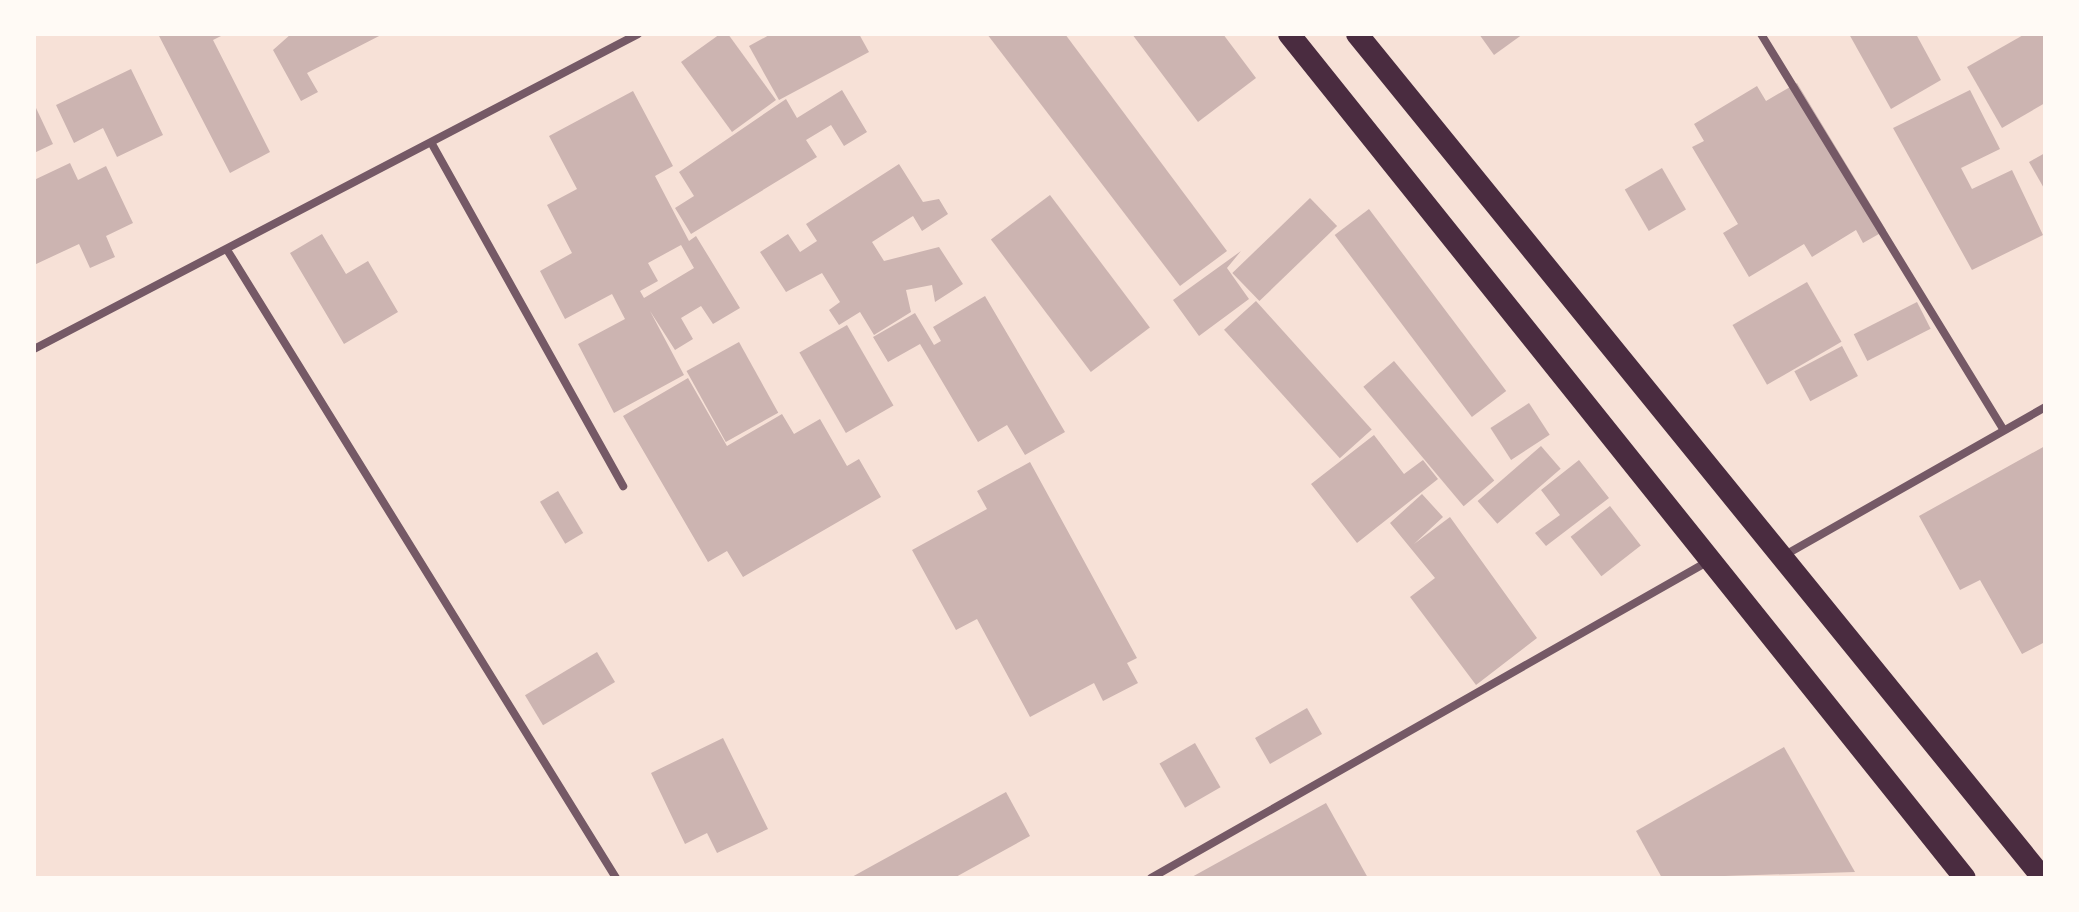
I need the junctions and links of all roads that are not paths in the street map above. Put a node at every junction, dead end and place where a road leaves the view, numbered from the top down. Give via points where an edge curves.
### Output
1 (638, 34) edge
2 (1289, 34) edge
3 (1357, 34) edge
4 (1761, 34) edge
5 (432, 144) junction
6 (229, 253) junction
7 (34, 349) edge
8 (2045, 407) edge
9 (2003, 429) junction
10 (623, 486) dead end
11 (1782, 557) junction
12 (1707, 562) junction
13 (616, 878) edge
14 (1151, 878) edge
15 (1965, 878) edge
16 (2043, 878) edge

1 - 5 street
2 - 12 highway
3 - 11 highway
4 - 9 street
5 - 6 street
5 - 10 street
6 - 7 street
6 - 13 street
8 - 9 street
9 - 11 street
11 - 16 highway
12 - 14 street
12 - 15 highway

